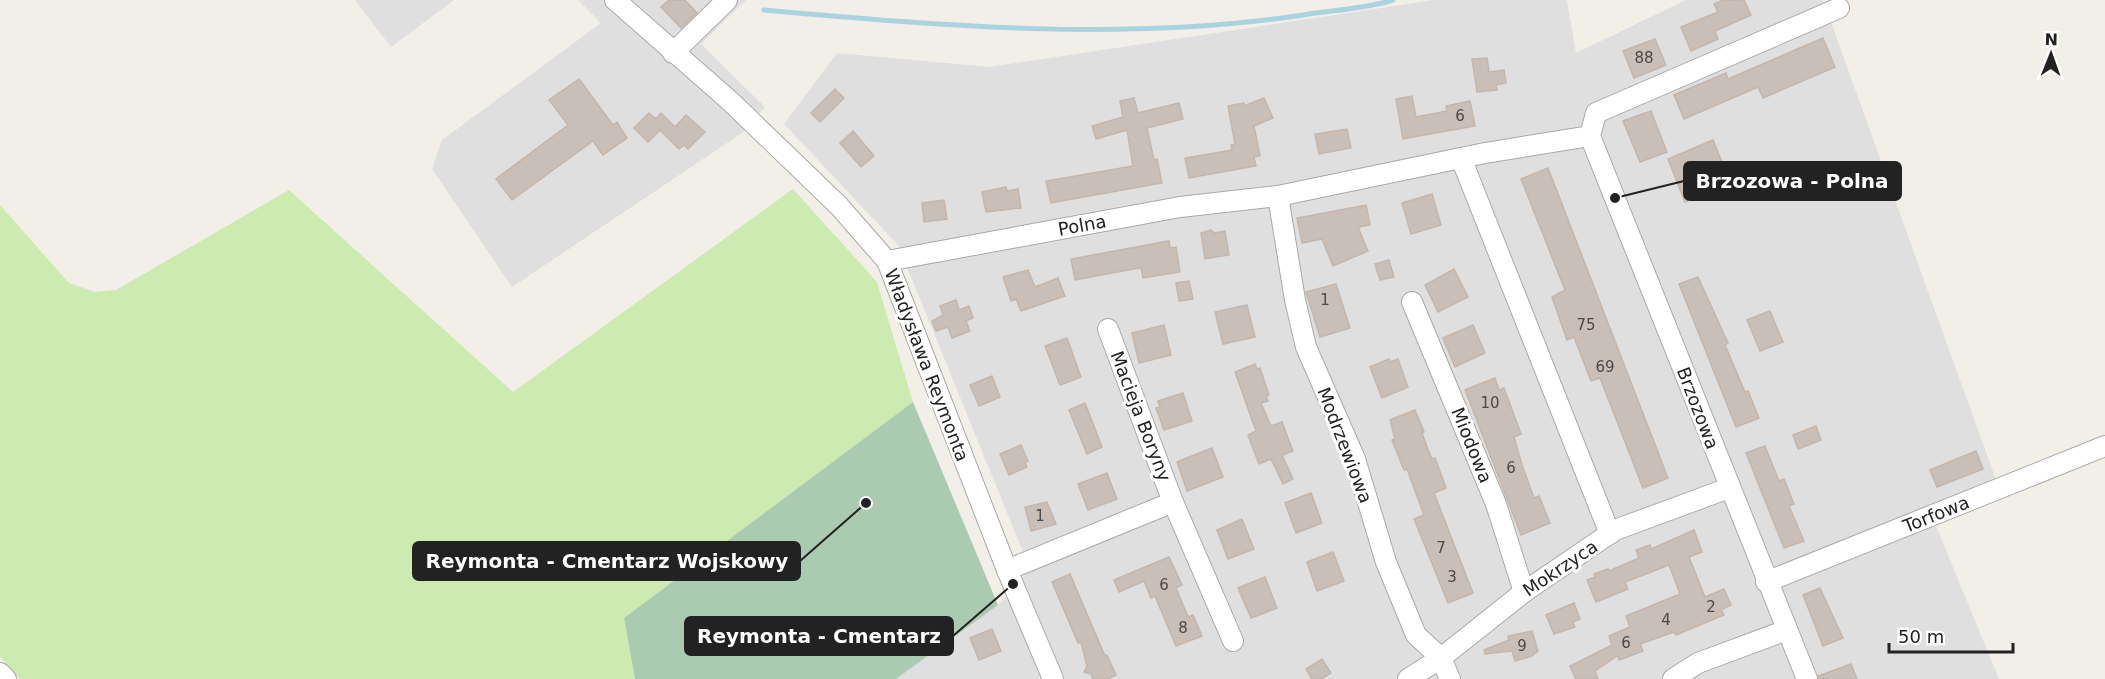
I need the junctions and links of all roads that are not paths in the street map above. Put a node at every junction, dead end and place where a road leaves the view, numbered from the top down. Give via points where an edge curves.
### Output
1 (615, 0) edge
2 (727, 0) edge
3 (1839, 8) dead end
4 (673, 53) junction
5 (1590, 136) junction
6 (1461, 158) junction
7 (1278, 196) junction
8 (887, 261) junction
9 (1412, 302) dead end
10 (1108, 329) dead end
11 (2105, 446) edge
12 (1729, 488) junction
13 (1173, 502) junction
14 (1610, 534) junction
15 (1008, 570) junction
16 (1766, 582) junction
17 (1524, 592) junction
18 (1787, 630) junction
19 (1233, 640) dead end
20 (1441, 658) junction
21 (0, 673) edge
22 (6, 679) edge
23 (1053, 679) edge
24 (1408, 679) edge
25 (1450, 679) edge
26 (1673, 679) edge
27 (1807, 679) edge

1 - 4 street, Władysława Reymonta
2 - 4 street
3 - 5 street via 1596,113
4 - 8 street, Władysława Reymonta via 730,101 839,206
5 - 6 street
5 - 12 street, Brzozowa
6 - 7 street
6 - 14 street
7 - 8 street, Polna via 1180,207
7 - 20 street, Modrzewiowa via 1306,347 1355,459 1386,562 1416,634
8 - 15 street, Władysława Reymonta
9 - 17 street, Miodowa via 1496,504
10 - 13 street, Macieja Boryny
11 - 16 street, Torfowa
12 - 14 street, Mokrzyca
12 - 16 street, Brzozowa
13 - 15 street, Macieja Boryny
13 - 19 street, Macieja Boryny
14 - 17 street, Mokrzyca
15 - 23 street, Władysława Reymonta
16 - 18 street, Brzozowa
17 - 20 street, Mokrzyca
18 - 26 street via 1698,663
18 - 27 street, Brzozowa
20 - 24 street, Mokrzyca
20 - 25 street, Modrzewiowa
21 - 22 street

